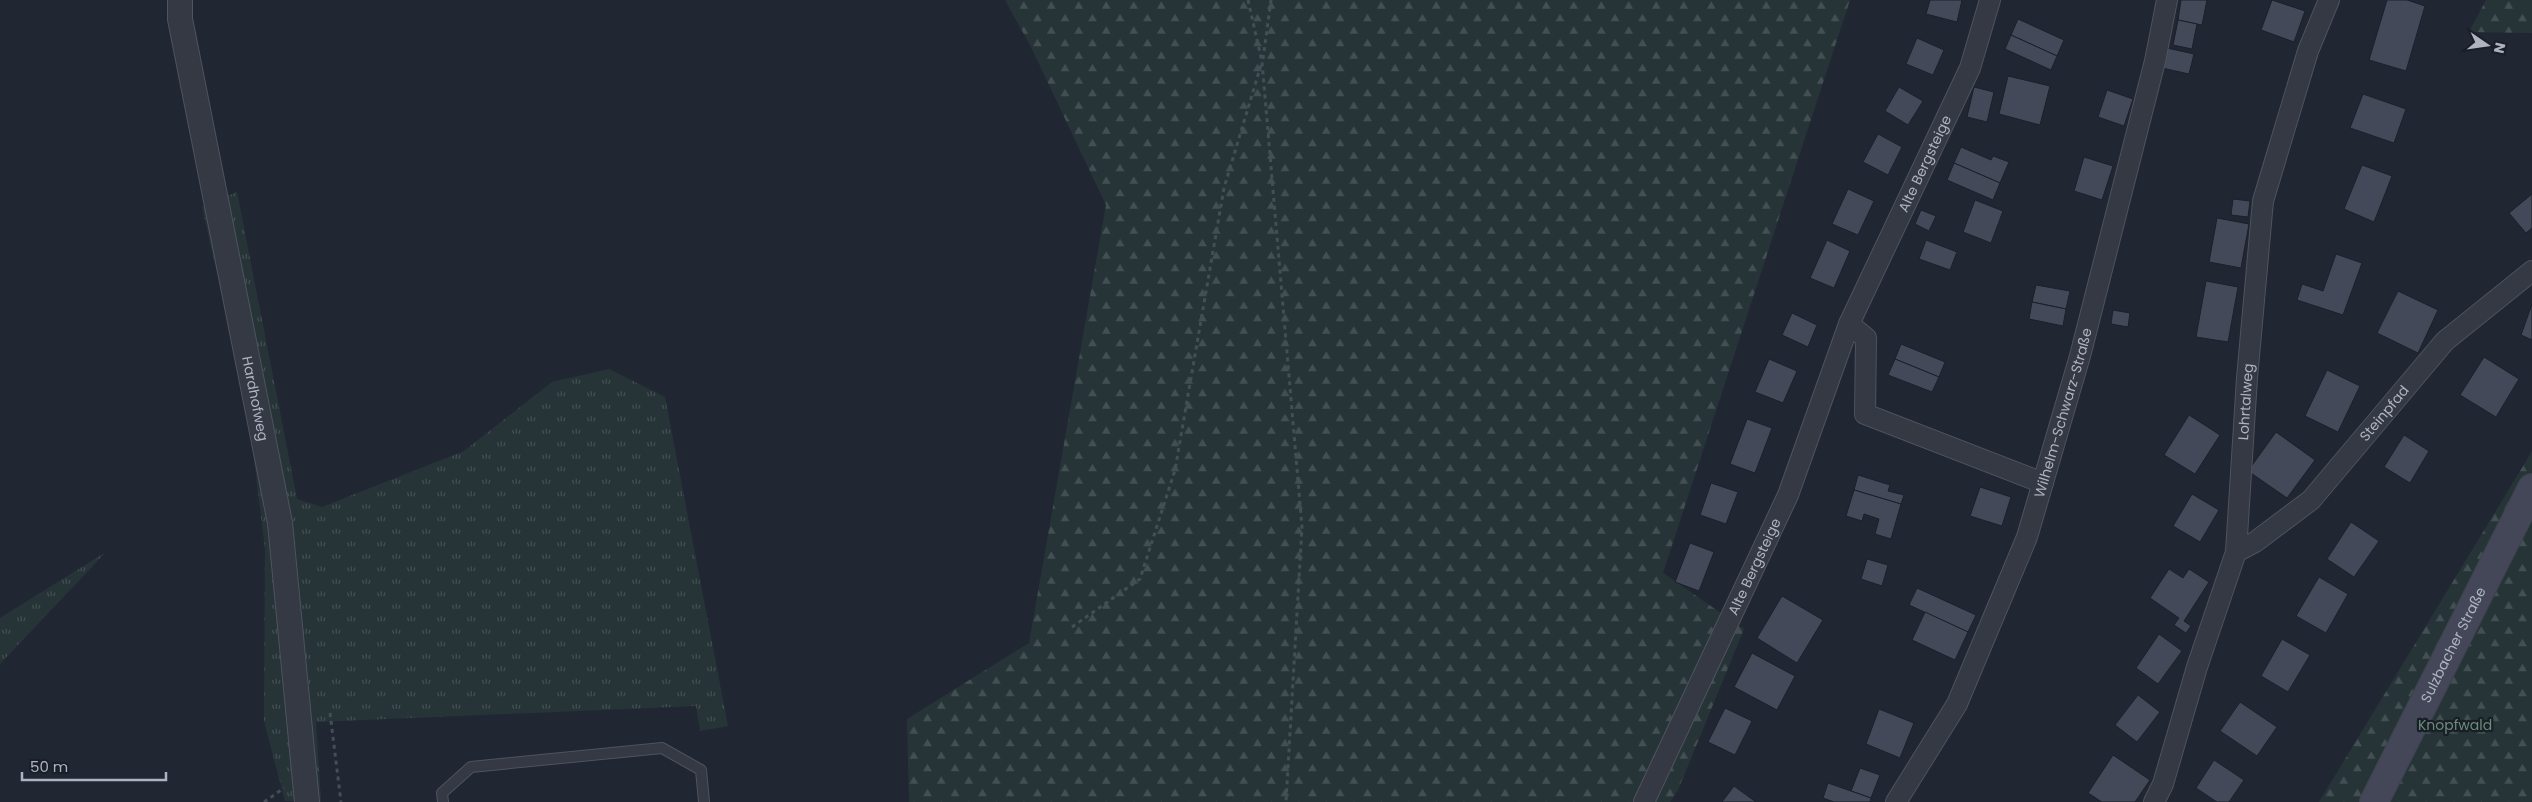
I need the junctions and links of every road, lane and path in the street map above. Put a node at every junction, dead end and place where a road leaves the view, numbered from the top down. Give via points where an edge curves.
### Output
1 (180, 0) edge
2 (1248, 0) edge
3 (1271, 0) edge
4 (1990, 0) edge
5 (2167, 0) edge
6 (2329, 0) edge
7 (1262, 62) junction
8 (2532, 271) edge
9 (1849, 324) junction
10 (2043, 483) junction
11 (2532, 488) edge
12 (2236, 552) junction
13 (1072, 627) dead end
14 (330, 713) dead end
15 (307, 802) edge
16 (341, 802) edge
17 (443, 802) edge
18 (704, 802) edge
19 (1286, 802) edge
20 (1644, 802) edge
21 (1896, 802) edge
22 (2154, 802) edge
23 (2374, 802) edge

1 - 15 street, Hardhofweg via 180,19 280,523
2 - 7 path
3 - 7 path
4 - 9 street, Alte Bergsteige via 1970,68
5 - 10 street, Wilhelm-Schwarz-Straße via 2155,61 2080,356
6 - 12 street, Lohrtalweg via 2308,50 2262,200
7 - 13 path via 1224,188 1175,470 1140,579
7 - 19 path via 1302,527
8 - 12 street, Steinpfad via 2445,341 2311,500 2255,542
9 - 10 street via 1866,338 1865,414
9 - 20 street, Alte Bergsteige via 1788,495
10 - 21 street, Wilhelm-Schwarz-Straße via 2027,537 1957,704
11 - 23 main road, Sulzbacher Straße
12 - 22 street, Lohrtalweg via 2197,667 2163,784
14 - 16 path
17 - 18 lane via 442,792 471,767 662,748 701,770

